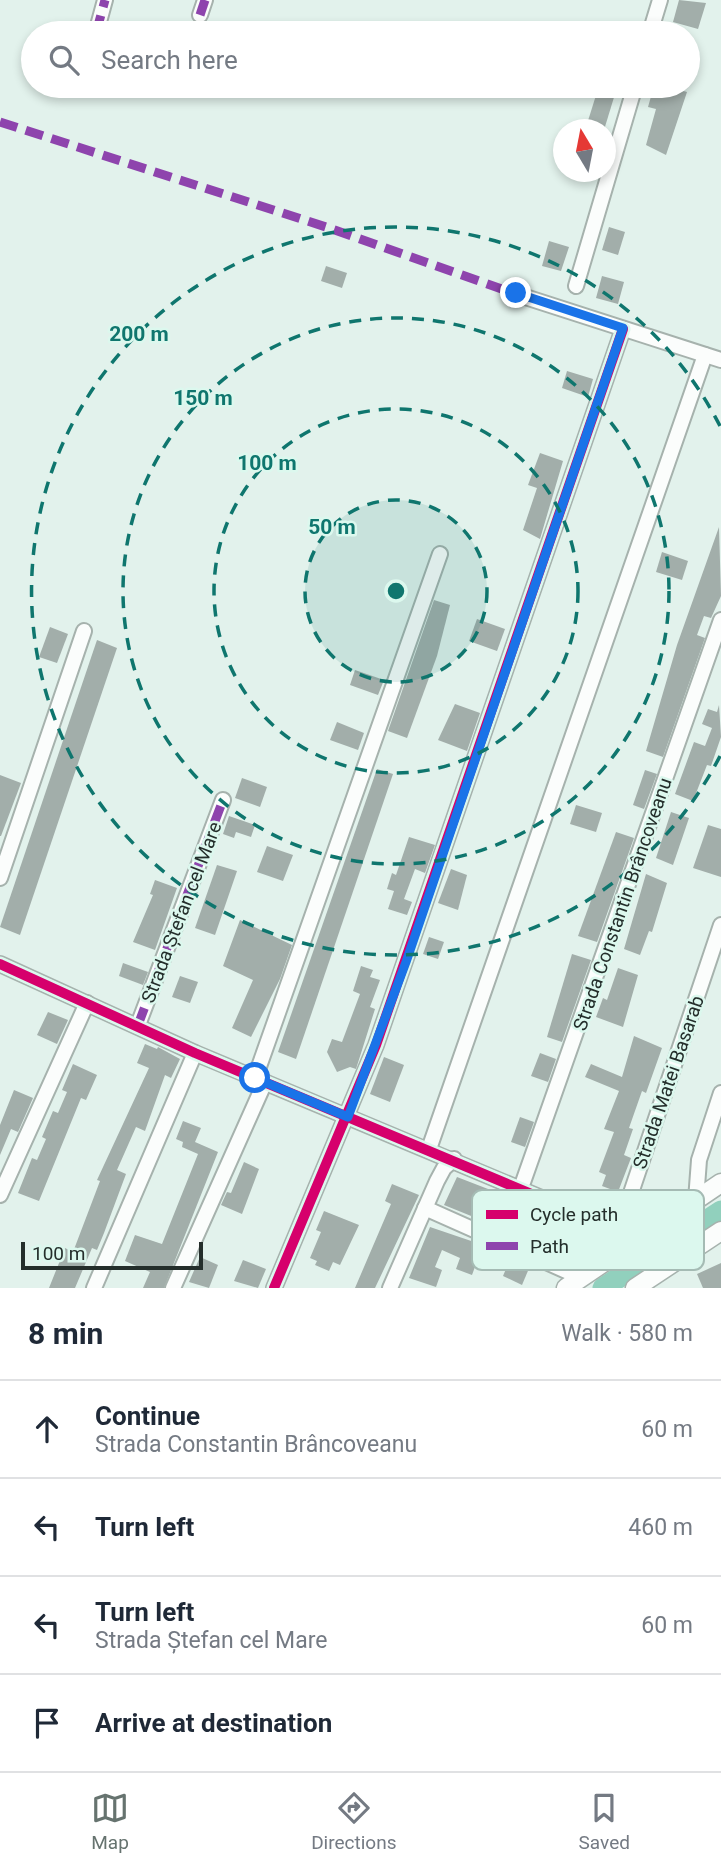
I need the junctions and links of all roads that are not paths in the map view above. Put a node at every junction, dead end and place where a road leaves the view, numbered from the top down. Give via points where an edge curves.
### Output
1 (106, 0) edge
2 (205, 0) edge
3 (660, 0) edge
4 (201, 15) dead end
5 (100, 21) edge
6 (654, 21) edge
7 (631, 98) edge
8 (576, 286) dead end
9 (516, 293) dead end
10 (623, 328) junction
11 (705, 355) junction
12 (721, 360) edge
13 (440, 554) dead end
14 (721, 620) edge
15 (84, 631) dead end
16 (223, 800) dead end
17 (0, 878) edge
18 (721, 925) edge
19 (0, 964) edge
20 (87, 1003) junction
21 (138, 1025) junction
22 (195, 1053) junction
23 (260, 1080) junction
24 (721, 1093) edge
25 (348, 1117) junction
26 (429, 1149) junction
27 (454, 1159) junction
28 (721, 1183) edge
29 (521, 1188) junction
30 (526, 1190) edge
31 (632, 1190) edge
32 (697, 1190) edge
33 (0, 1195) edge
34 (704, 1195) edge
35 (425, 1208) junction
36 (472, 1229) edge
37 (720, 1234) edge
38 (704, 1245) edge
39 (564, 1270) edge
40 (593, 1270) edge
41 (668, 1270) edge
42 (582, 1278) junction
43 (647, 1285) edge
44 (94, 1288) edge
45 (173, 1288) edge
46 (274, 1288) edge
47 (390, 1288) edge
48 (566, 1288) edge

1 - 5 street
2 - 4 street
3 - 6 street
7 - 8 street
9 - 10 street
10 - 11 street
10 - 25 street via 406,962
11 - 12 street
11 - 26 street
13 - 23 street
14 - 29 street, Strada Constantin Brâncoveanu
15 - 17 street
16 - 21 street, Strada Ștefan cel Mare
18 - 31 street, Strada Matei Basarab
19 - 20 street
20 - 21 street
20 - 33 street
21 - 22 street
22 - 23 street
22 - 44 street
23 - 25 street
23 - 45 street
24 - 32 street via 699,1160
25 - 26 street
25 - 46 street
26 - 27 street
27 - 29 street
27 - 35 street via 444,1168
28 - 34 street
29 - 30 street
35 - 36 street
35 - 47 street
37 - 38 street
39 - 42 street
40 - 42 street
41 - 43 street
42 - 48 street

